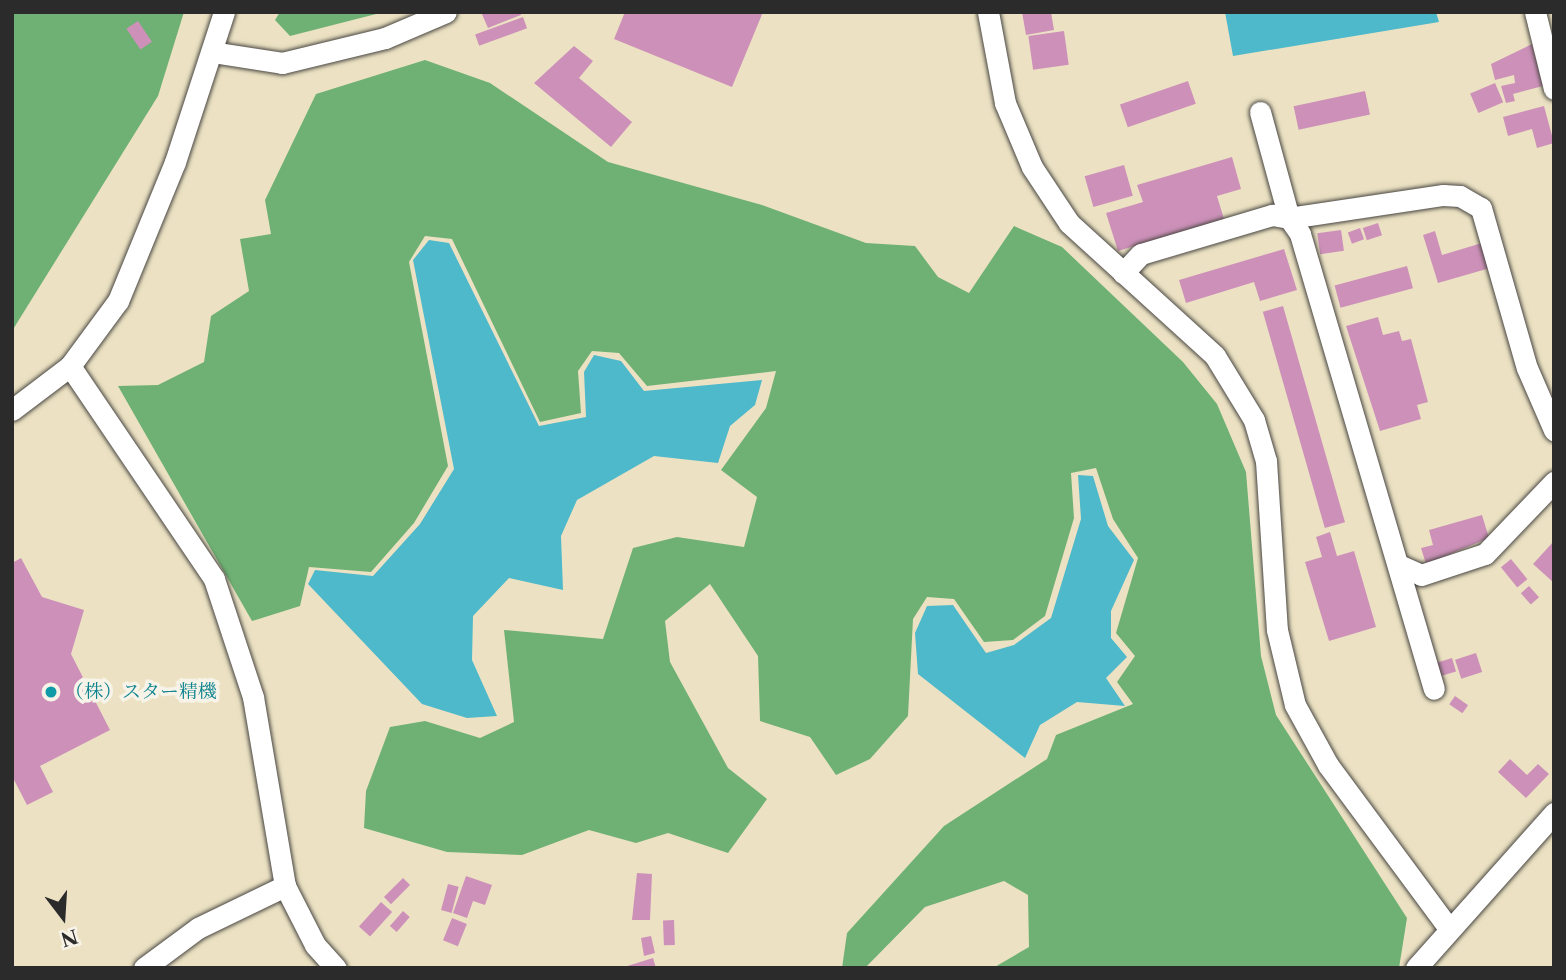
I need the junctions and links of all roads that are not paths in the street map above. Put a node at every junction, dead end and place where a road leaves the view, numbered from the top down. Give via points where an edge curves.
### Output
1 (224, 12) edge
2 (446, 12) edge
3 (988, 12) edge
4 (1535, 12) edge
5 (212, 52) junction
6 (1554, 89) edge
7 (1260, 113) dead end
8 (1289, 218) junction
9 (1123, 273) junction
10 (69, 366) junction
11 (12, 410) edge
12 (1554, 430) edge
13 (1554, 482) edge
14 (1399, 565) junction
15 (1434, 690) dead end
16 (1554, 814) edge
17 (285, 886) junction
18 (1448, 927) junction
19 (144, 968) edge
20 (336, 968) edge
21 (1416, 968) edge

1 - 5 street
2 - 5 street via 385,38 282,63
3 - 9 street via 1005,103 1032,167 1069,223
4 - 6 street
5 - 10 street via 141,250 118,301
7 - 8 street
8 - 9 street via 1272,215 1141,254
8 - 12 street via 1443,195 1460,195 1481,208 1527,368
8 - 14 street via 1300,234
9 - 18 street via 1215,356 1254,420 1266,461 1277,630 1295,705 1328,765
10 - 11 street
10 - 17 street via 214,579 253,697
13 - 14 street via 1485,555 1421,575
14 - 15 street
16 - 18 street
17 - 19 street via 198,928
17 - 20 street via 316,945
18 - 21 street

